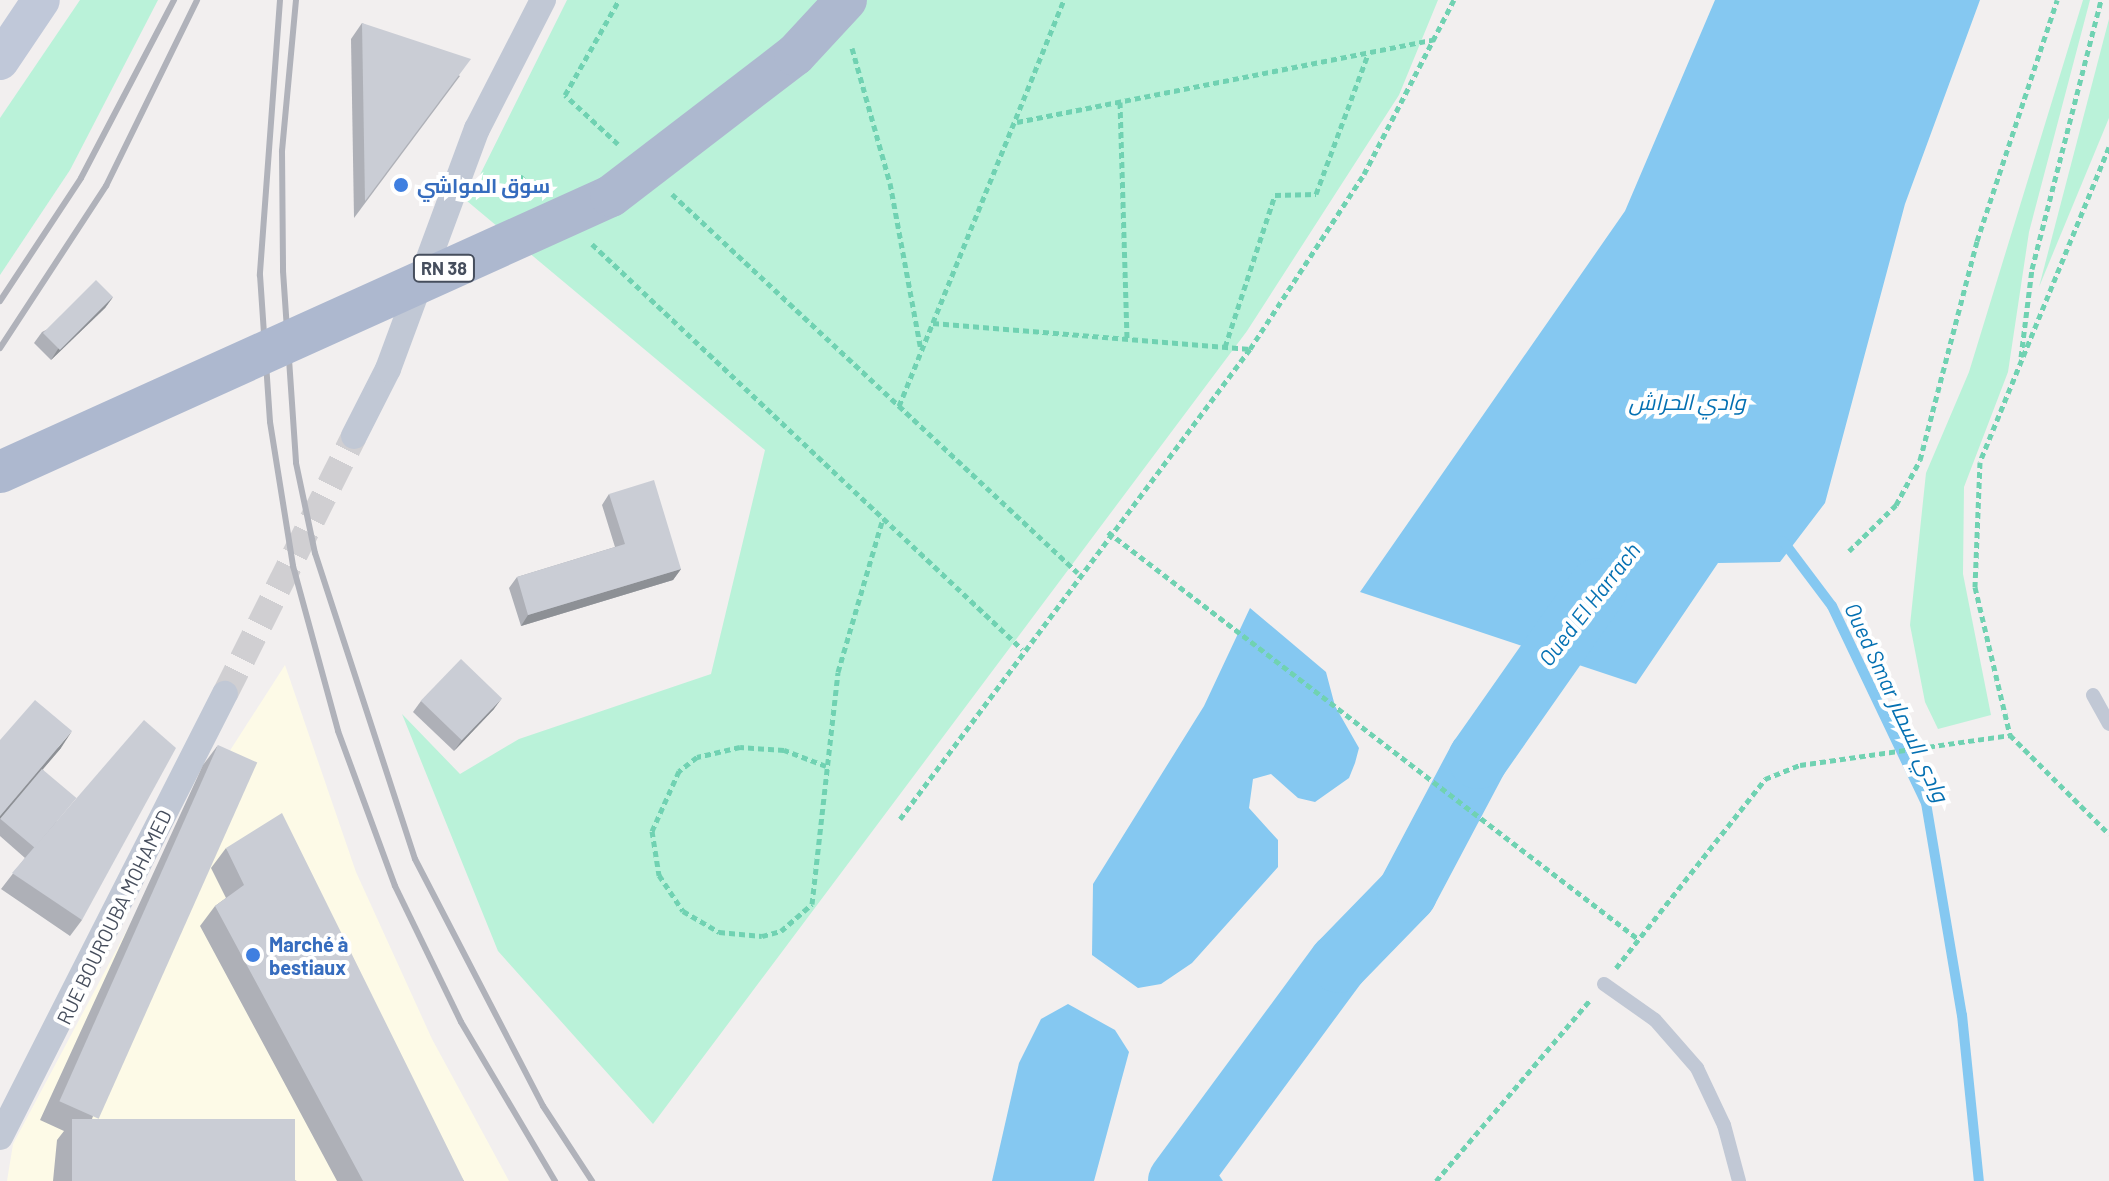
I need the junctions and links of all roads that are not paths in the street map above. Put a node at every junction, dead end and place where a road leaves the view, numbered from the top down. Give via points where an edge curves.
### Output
1 (41, 0) edge
2 (543, 0) edge
3 (846, 16) edge
4 (0, 61) edge
5 (354, 436) tunnel mouth
6 (0, 472) edge
7 (225, 694) tunnel mouth
8 (2093, 695) dead end
9 (2109, 724) edge
10 (1604, 984) dead end
11 (0, 1137) edge
12 (1739, 1181) edge

1 - 4 street
2 - 5 street via 477,129 388,369
3 - 6 main road, RN 38, bridge via 611,196
7 - 11 street, RUE BOUROUBA MOHAMED
8 - 9 lane
10 - 12 lane via 1655,1020 1697,1068 1724,1125

